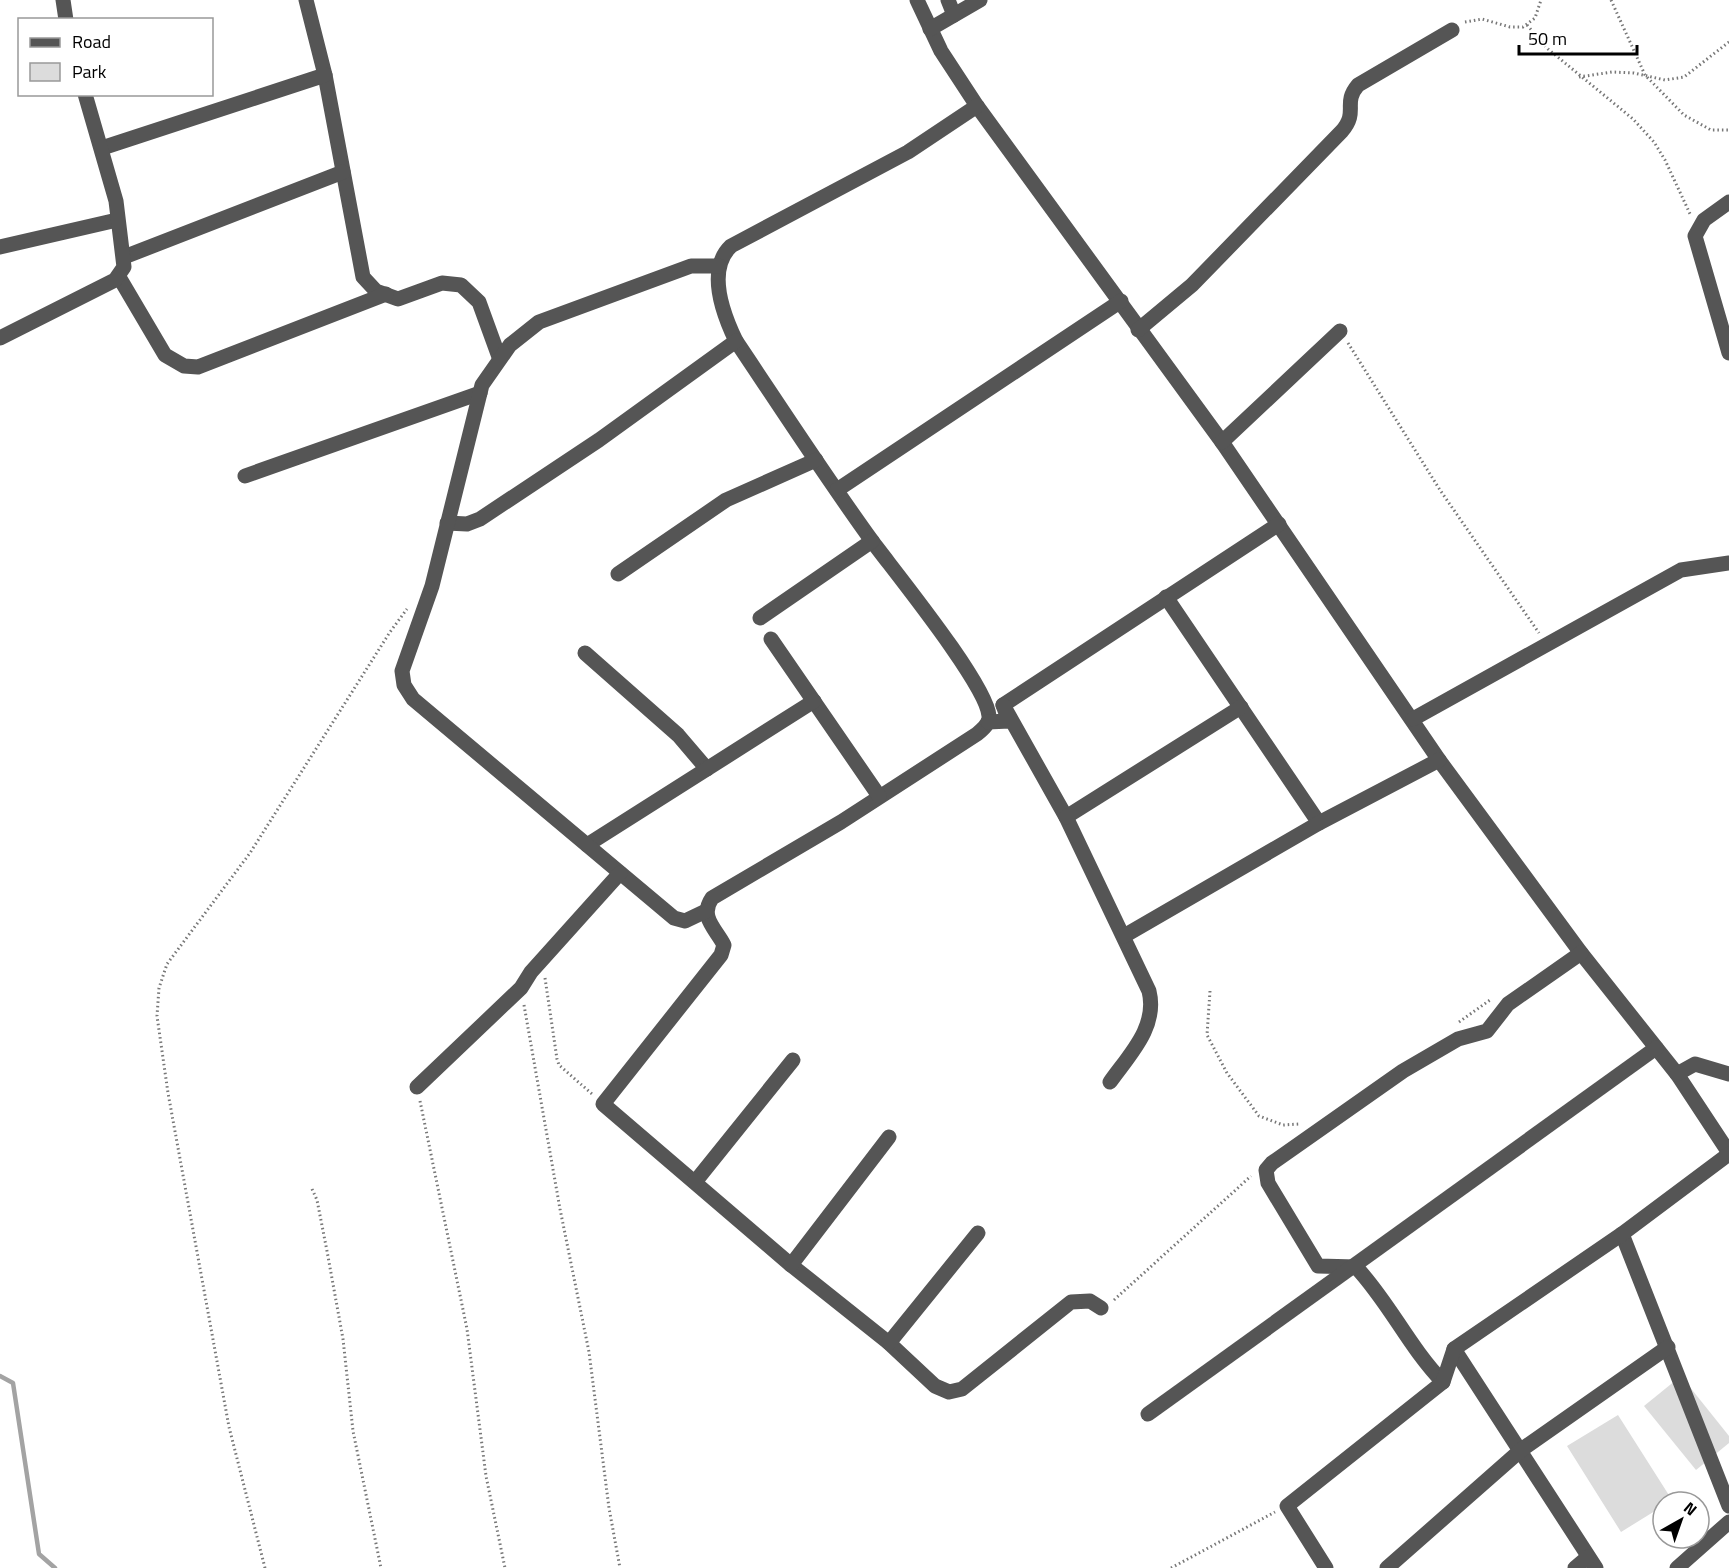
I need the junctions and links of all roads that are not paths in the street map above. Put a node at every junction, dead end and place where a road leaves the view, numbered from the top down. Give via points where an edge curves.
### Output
1 (63, 0) edge
2 (306, 0) edge
3 (917, 0) edge
4 (948, 0) edge
5 (980, 0) edge
6 (954, 15) junction
7 (66, 18) edge
8 (930, 29) junction
9 (1452, 30) road end
10 (325, 75) junction
11 (86, 96) edge
12 (976, 106) junction
13 (102, 148) junction
14 (343, 172) junction
15 (1729, 202) edge
16 (117, 220) junction
17 (0, 247) edge
18 (124, 257) junction
19 (718, 266) junction
20 (119, 277) junction
21 (386, 294) junction
22 (1121, 301) junction
23 (1138, 330) junction
24 (1340, 331) road end
25 (0, 338) edge
26 (736, 341) junction
27 (1729, 354) edge
28 (499, 357) junction
29 (480, 393) junction
30 (1222, 442) junction
31 (816, 460) junction
32 (245, 476) dead end
33 (837, 490) junction
34 (447, 523) junction
35 (1279, 524) junction
36 (872, 541) junction
37 (1729, 563) edge
38 (618, 574) dead end
39 (1166, 597) junction
40 (760, 618) dead end
41 (771, 639) dead end
42 (585, 653) dead end
43 (814, 702) junction
44 (1003, 705) junction
45 (1241, 707) junction
46 (1413, 719) junction
47 (988, 722) junction
48 (1439, 760) junction
49 (706, 769) junction
50 (879, 796) junction
51 (1066, 817) junction
52 (1319, 823) junction
53 (587, 845) junction
54 (620, 873) junction
55 (706, 911) junction
56 (1124, 936) junction
57 (1581, 953) junction
58 (1656, 1048) junction
59 (793, 1060) dead end
60 (1677, 1074) junction
61 (1729, 1074) edge
62 (1110, 1082) dead end
63 (417, 1087) road end
64 (889, 1137) dead end
65 (1729, 1153) edge
66 (695, 1182) junction
67 (978, 1233) dead end
68 (1623, 1234) junction
69 (791, 1265) junction
70 (1353, 1267) junction
71 (1101, 1308) road end
72 (889, 1343) junction
73 (1668, 1347) junction
74 (1454, 1349) junction
75 (1443, 1382) junction
76 (1148, 1414) dead end
77 (1521, 1450) junction
78 (1729, 1506) edge
79 (1729, 1522) edge
80 (1592, 1562) edge
81 (1326, 1568) edge
82 (1387, 1568) edge
83 (1575, 1568) edge
84 (1677, 1568) edge

1 - 7 street
2 - 10 street
3 - 8 street
4 - 6 street
5 - 6 street
6 - 8 street
8 - 12 street
9 - 23 street via 1358,85 1351,94 1351,120 1342,131 1192,285
10 - 13 street
10 - 14 street
11 - 13 street
12 - 19 street via 908,152 731,246
12 - 22 street
13 - 16 street
14 - 18 street
14 - 21 street via 363,277 376,291
15 - 27 street via 1697,229 1695,236
16 - 17 street
16 - 18 street
18 - 20 street
19 - 26 street via 721,298
19 - 28 street via 691,266 556,314 524,332
20 - 21 street via 165,355 184,366 198,367
20 - 25 street
21 - 28 street via 398,299 442,283 461,285 479,303
22 - 23 street
22 - 33 street
23 - 30 street
24 - 30 street
26 - 31 street
26 - 34 street via 599,440 480,519 467,524
28 - 29 street
29 - 32 street
29 - 34 street
30 - 35 street
31 - 33 street
31 - 38 street via 726,500
33 - 36 street
34 - 53 street via 432,586 402,671 404,685 413,699
35 - 39 street
35 - 46 street
36 - 40 street
36 - 47 street via 968,672 983,698 990,716
37 - 46 street via 1681,570
39 - 44 street
39 - 45 street
41 - 43 street
42 - 49 street via 678,735
43 - 49 street
43 - 50 street
44 - 47 street via 1009,721
44 - 51 street
45 - 51 street
45 - 52 street
46 - 48 street
47 - 50 street via 977,734
48 - 52 street
48 - 57 street
49 - 53 street
50 - 55 street via 716,894
51 - 56 street
52 - 56 street
53 - 54 street
54 - 55 street via 674,918 685,921
54 - 63 street via 521,988
55 - 66 street via 724,945 721,955 603,1104
56 - 62 street via 1149,991 1152,1010 1144,1033
57 - 58 street
57 - 70 street via 1509,1004 1486,1032 1458,1039 1403,1071 1266,1170 1268,1184 1318,1266
58 - 60 street
58 - 70 street
59 - 66 street
60 - 61 street via 1695,1064
60 - 65 street
64 - 69 street
65 - 68 street
66 - 69 street
67 - 72 street
68 - 73 street
68 - 74 street
69 - 72 street
70 - 75 street via 1378,1293 1410,1343
70 - 76 street
71 - 72 street via 1090,1302 1071,1302 956,1392 935,1386
73 - 77 street
73 - 78 street
74 - 75 street
74 - 77 street
75 - 81 street via 1287,1506
77 - 80 street
77 - 82 street
79 - 84 street
80 - 83 street

